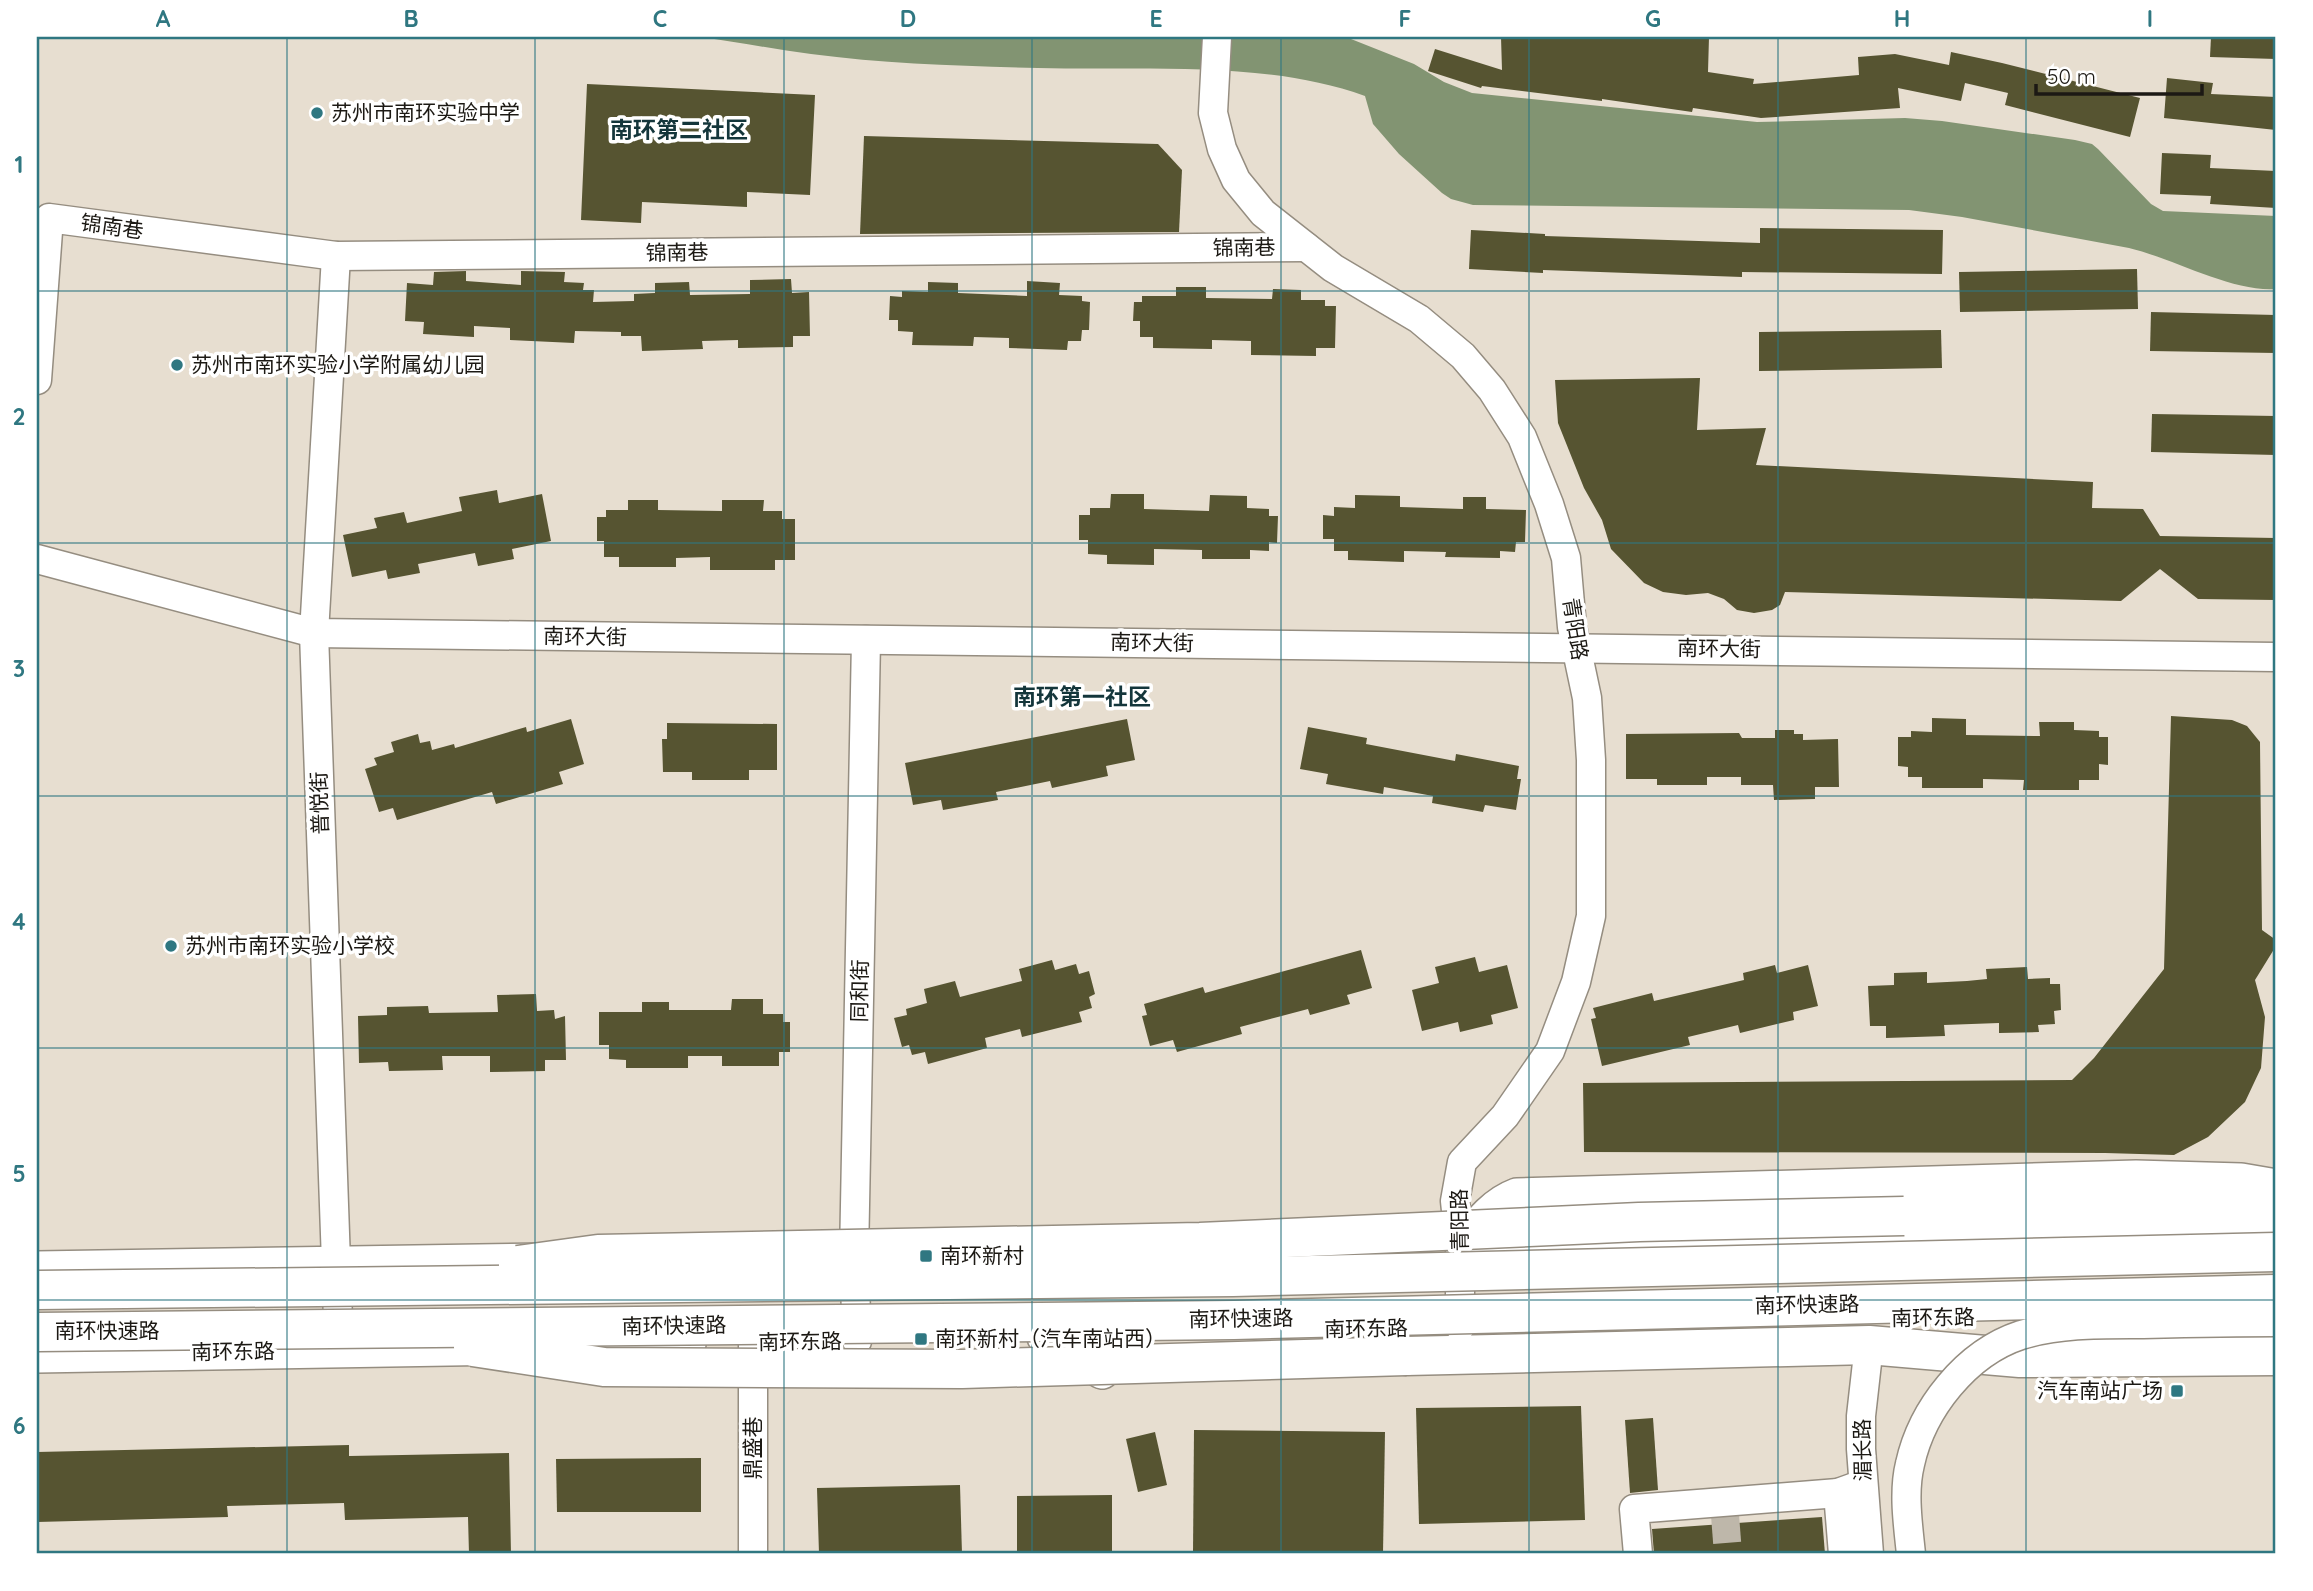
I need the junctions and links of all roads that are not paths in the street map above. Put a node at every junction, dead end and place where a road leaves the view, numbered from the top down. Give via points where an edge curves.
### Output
1 (1217, 37) edge
2 (1307, 247) junction
3 (336, 256) junction
4 (37, 380) edge
5 (37, 559) edge
6 (314, 633) junction
7 (866, 640) junction
8 (1576, 647) junction
9 (2276, 657) edge
10 (2276, 1187) edge
11 (2276, 1205) edge
12 (2276, 1228) edge
13 (1460, 1248) junction
14 (2276, 1252) edge
15 (855, 1257) junction
16 (37, 1269) edge
17 (349, 1276) junction
18 (37, 1290) edge
19 (2276, 1294) edge
20 (2276, 1313) edge
21 (2276, 1322) edge
22 (1460, 1327) junction
23 (37, 1332) edge
24 (1045, 1336) junction
25 (350, 1340) junction
26 (857, 1341) junction
27 (752, 1343) junction
28 (1869, 1345) junction
29 (37, 1356) edge
30 (2276, 1356) edge
31 (1850, 1488) junction
32 (753, 1554) edge
33 (1638, 1554) edge
34 (1843, 1554) edge
35 (1869, 1554) edge
36 (1911, 1554) edge

1 - 2 street, 青阳路 via 1213,113 1222,149 1237,180 1264,213
2 - 3 street, 锦南巷
2 - 8 street, 青阳路 via 1332,268 1419,319 1463,356 1492,390 1522,437 1549,504 1566,558
3 - 4 street, 锦南巷 via 50,219
3 - 6 street, 普悦街
5 - 6 street, 南环大街
6 - 7 street, 南环大街
6 - 17 street, 普悦街
7 - 8 street, 南环大街
7 - 15 street, 同和街
8 - 9 street, 南环大街
8 - 13 street, 青阳路 via 1587,698 1591,760 1591,916 1576,982 1550,1051 1505,1116 1462,1162 1455,1201
10 - 13 main road via 2241,1181 2136,1178 1517,1196 1494,1209
11 - 17 highway, bridge via 1639,1222 1200,1242 598,1254
12 - 13 main road
13 - 15 main road
13 - 22 street, 青阳路
14 - 17 highway, 南环快速路, bridge via 1233,1277
15 - 17 main road
15 - 26 street, 同和街
16 - 17 main road
17 - 18 highway, 南环快速路, bridge
17 - 25 street, 普悦街
19 - 25 highway, 南环快速路, bridge
20 - 22 main road, 南环东路
21 - 36 street, bridge via 2085,1324 2019,1336 1976,1359 1939,1400 1920,1433 1909,1466
22 - 24 main road, 南环东路
23 - 25 highway, 南环快速路, bridge
24 - 26 main road, 南环东路
24 - 28 main road via 1108,1374 1160,1376 1776,1359
25 - 27 main road, 南环东路
25 - 28 highway, bridge via 604,1367 962,1369
25 - 29 main road, 南环东路
26 - 27 main road, 南环东路
27 - 32 street, 鼎盛巷
28 - 30 highway via 2020,1358
28 - 31 street, 湄长路
31 - 33 street via 1725,1509 1634,1509
31 - 34 street
31 - 35 street, 湄长路

